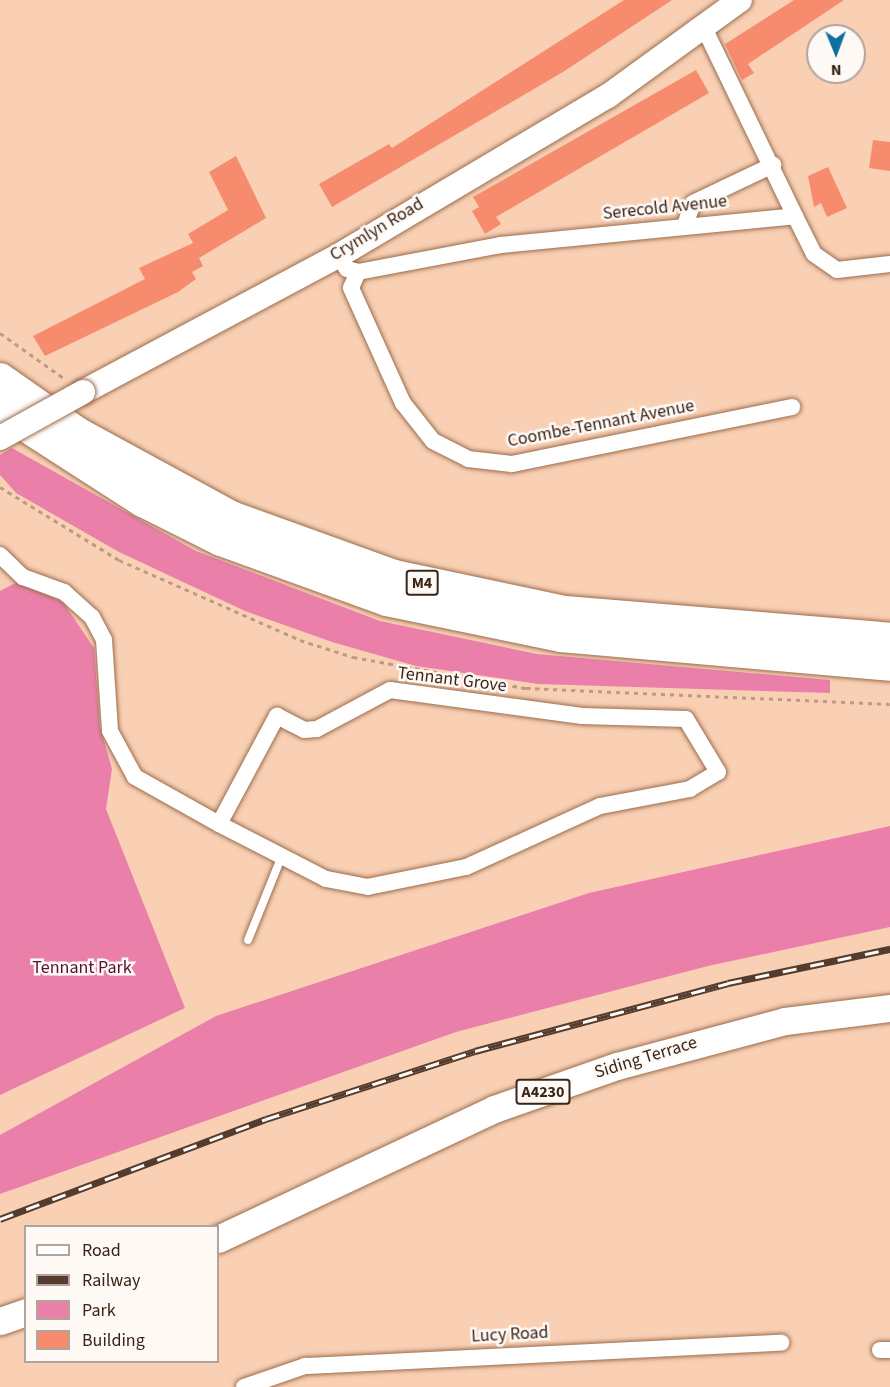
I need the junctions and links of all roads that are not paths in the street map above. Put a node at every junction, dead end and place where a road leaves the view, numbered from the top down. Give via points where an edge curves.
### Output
1 (740, 0) edge
2 (703, 26) junction
3 (773, 165) junction
4 (795, 216) junction
5 (685, 225) junction
6 (338, 256) junction
7 (890, 264) edge
8 (358, 272) junction
9 (0, 379) edge
10 (792, 407) dead end
11 (0, 409) edge
12 (0, 438) edge
13 (0, 555) edge
14 (890, 639) edge
15 (890, 665) edge
16 (219, 824) junction
17 (281, 858) junction
18 (248, 940) dead end
19 (890, 1008) edge
20 (219, 1239) edge
21 (24, 1312) edge
22 (0, 1321) edge
23 (781, 1343) dead end
24 (244, 1387) edge

1 - 2 street, Crymlyn Road
2 - 3 street
2 - 6 street, Crymlyn Road via 608,96
3 - 4 street
3 - 5 street via 693,203
4 - 5 street, Serecold Avenue
4 - 7 street via 814,254 837,270
5 - 8 street, Serecold Avenue via 501,245
6 - 8 street via 347,269
6 - 12 street, Crymlyn Road, bridge
8 - 10 street, Coombe-Tennant Avenue via 351,288 403,403 433,441 468,459 512,464
9 - 14 highway, M4 via 77,434 202,502 311,550 393,576 565,612
11 - 15 highway, M4 via 66,456 212,535 387,600 561,636
13 - 16 street via 23,577 64,592 92,616 104,640 110,731 135,777
16 - 17 street, Tennant Grove
16 - 17 street, Tennant Grove via 277,716 304,730 317,729 390,690 582,716 686,719 718,772 690,789 600,806 466,867 410,881 368,887 326,879
17 - 18 lane
19 - 20 main road, Siding Terrace / A4230 via 785,1021 617,1066 494,1110
21 - 22 main road
23 - 24 street, Lucy Road via 305,1366

